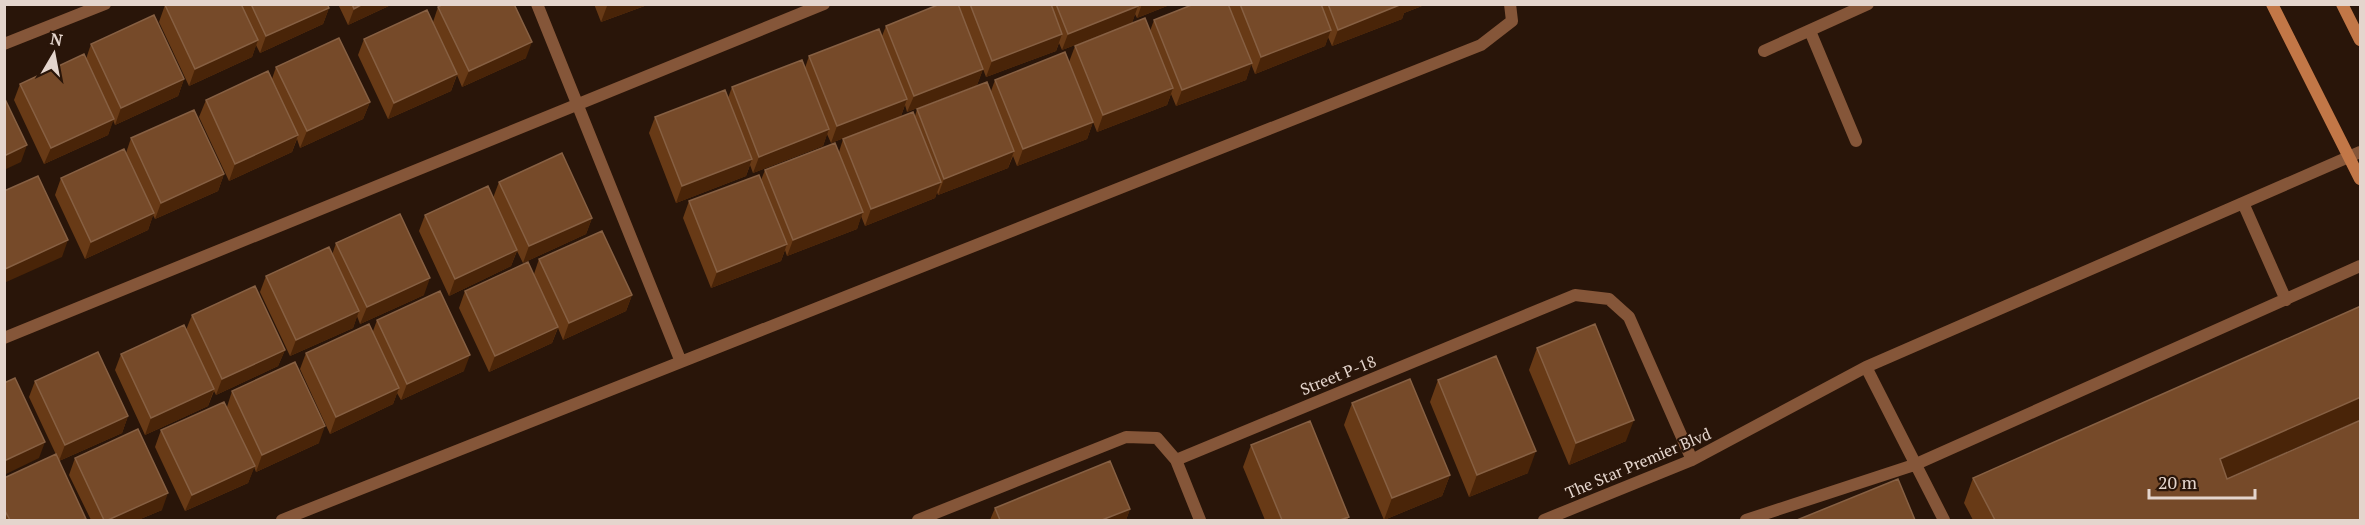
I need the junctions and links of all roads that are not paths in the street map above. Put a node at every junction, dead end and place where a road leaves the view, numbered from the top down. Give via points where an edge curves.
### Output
1 (105, 4) edge
2 (537, 4) edge
3 (824, 4) edge
4 (1510, 4) edge
5 (1868, 4) edge
6 (2272, 4) edge
7 (2342, 4) edge
8 (1810, 30) junction
9 (2361, 40) edge
10 (4, 44) edge
11 (1764, 51) dead end
12 (577, 104) junction
13 (1856, 141) dead end
14 (2355, 154) edge
15 (2361, 179) edge
16 (2243, 203) junction
17 (2361, 266) edge
18 (2286, 300) junction
19 (4, 339) edge
20 (681, 362) junction
21 (1866, 367) junction
22 (1176, 460) junction
23 (1692, 460) junction
24 (1914, 465) junction
25 (282, 520) edge
26 (918, 520) edge
27 (1200, 520) edge
28 (1544, 520) edge
29 (1746, 520) edge
30 (1944, 520) edge

1 - 10 street
2 - 12 street
3 - 12 street
4 - 20 street via 1512,21 1481,45
5 - 8 street
6 - 14 main road
7 - 9 main road
8 - 11 street
8 - 13 street
12 - 19 street
12 - 20 street
14 - 15 main road
14 - 16 street, The Star Premier Blvd
16 - 18 street
16 - 21 street, The Star Premier Blvd
17 - 18 street
18 - 24 street
20 - 25 street
21 - 23 street, The Star Premier Blvd
21 - 24 street
22 - 23 street, Street P-18 via 1575,295 1609,299 1629,317
22 - 26 street via 1157,438 1126,437
22 - 27 street
23 - 28 street, The Star Premier Blvd
24 - 29 street
24 - 30 street

